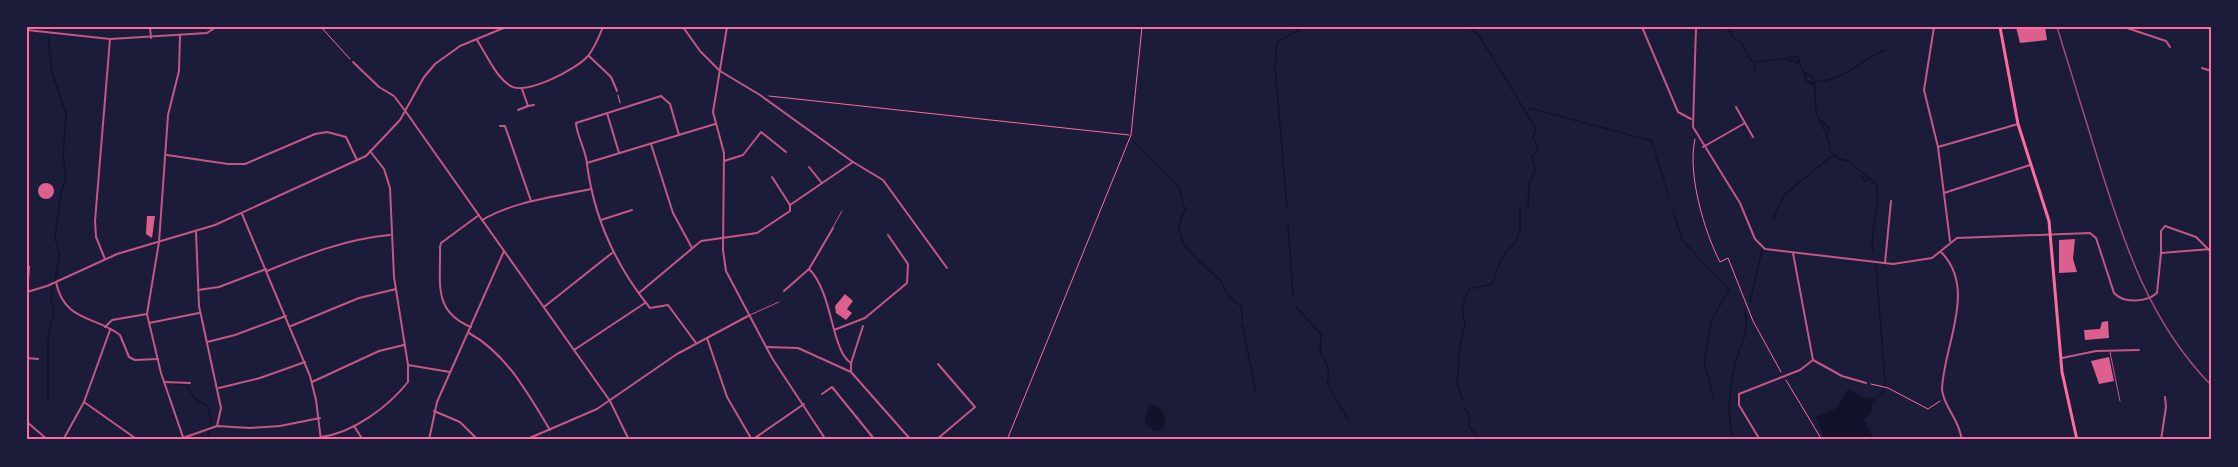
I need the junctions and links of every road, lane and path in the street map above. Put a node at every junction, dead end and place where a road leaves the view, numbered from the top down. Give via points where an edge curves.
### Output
1 (57, 27) edge
2 (150, 27) edge
3 (216, 27) edge
4 (321, 27) edge
5 (506, 27) edge
6 (603, 27) edge
7 (683, 27) edge
8 (727, 27) edge
9 (1142, 27) edge
10 (1642, 27) edge
11 (1696, 27) edge
12 (1934, 27) edge
13 (2000, 27) edge
14 (2124, 27) edge
15 (27, 30) edge
16 (57, 33) junction
17 (180, 35) junction
18 (151, 38) junction
19 (110, 39) junction
20 (477, 40) junction
21 (2170, 47) dead end
22 (589, 55) junction
23 (353, 62) joint
24 (2202, 68) dead end
25 (720, 71) junction
26 (2211, 71) edge
27 (522, 89) junction
28 (617, 91) joint
29 (760, 95) junction
30 (534, 105) dead end
31 (528, 106) junction
32 (1736, 107) dead end
33 (622, 108) junction
34 (518, 110) dead end
35 (406, 112) junction
36 (607, 113) junction
37 (1691, 119) junction
38 (1745, 123) junction
39 (715, 124) junction
40 (2018, 124) junction
41 (500, 126) dead end
42 (679, 135) junction
43 (1131, 135) junction
44 (1696, 135) junction
45 (1753, 137) dead end
46 (651, 144) junction
47 (1703, 147) junction
48 (1938, 147) junction
49 (370, 152) junction
50 (786, 152) dead end
51 (619, 153) junction
52 (167, 154) junction
53 (357, 160) junction
54 (724, 161) junction
55 (853, 162) junction
56 (588, 163) junction
57 (2031, 165) junction
58 (808, 166) dead end
59 (772, 177) dead end
60 (821, 182) junction
61 (591, 189) junction
62 (1944, 193) junction
63 (531, 201) junction
64 (1891, 201) dead end
65 (790, 205) junction
66 (632, 210) dead end
67 (842, 211) dead end
68 (242, 214) junction
69 (479, 215) junction
70 (482, 220) junction
71 (601, 220) junction
72 (833, 228) joint
73 (195, 232) junction
74 (2051, 233) junction
75 (391, 235) junction
76 (888, 235) dead end
77 (724, 237) junction
78 (1950, 241) junction
79 (159, 242) junction
80 (692, 248) junction
81 (504, 250) junction
82 (2210, 250) edge
83 (1941, 252) junction
84 (612, 253) junction
85 (1793, 253) junction
86 (2161, 253) junction
87 (105, 259) junction
88 (1885, 263) junction
89 (947, 268) dead end
90 (809, 269) junction
91 (266, 270) junction
92 (56, 282) junction
93 (396, 289) junction
94 (198, 290) junction
95 (784, 291) dead end
96 (27, 292) edge
97 (639, 293) junction
98 (779, 302) dead end
99 (645, 303) junction
100 (544, 307) junction
101 (201, 313) junction
102 (147, 314) junction
103 (286, 316) junction
104 (748, 316) junction
105 (149, 323) junction
106 (290, 326) junction
107 (863, 326) dead end
108 (105, 327) junction
109 (471, 327) junction
110 (110, 329) junction
111 (834, 330) junction
112 (469, 333) junction
113 (706, 338) junction
114 (207, 342) junction
115 (696, 343) junction
116 (404, 345) junction
117 (766, 347) junction
118 (574, 350) junction
119 (2109, 350) junction
120 (2139, 350) dead end
121 (27, 358) edge
122 (2060, 358) junction
123 (38, 359) dead end
124 (158, 359) junction
125 (1813, 360) junction
126 (305, 362) junction
127 (851, 363) junction
128 (938, 364) dead end
129 (408, 365) junction
130 (450, 372) junction
131 (851, 372) junction
132 (1784, 376) junction
133 (164, 382) junction
134 (312, 382) junction
135 (1866, 383) joint
136 (190, 384) dead end
137 (218, 388) junction
138 (822, 394) dead end
139 (2164, 397) dead end
140 (610, 400) junction
141 (1943, 400) junction
142 (2120, 401) dead end
143 (84, 402) junction
144 (804, 404) junction
145 (434, 411) junction
146 (320, 418) junction
147 (27, 422) edge
148 (217, 426) junction
149 (354, 426) junction
150 (550, 430) junction
151 (135, 438) dead end
152 (321, 438) edge
153 (183, 439) edge
154 (48, 440) edge
155 (63, 440) edge
156 (363, 440) edge
157 (429, 440) edge
158 (478, 440) edge
159 (525, 440) edge
160 (629, 440) edge
161 (752, 440) edge
162 (826, 440) edge
163 (875, 440) edge
164 (911, 440) edge
165 (936, 440) edge
166 (1007, 440) edge
167 (1760, 440) edge
168 (1822, 440) edge
169 (1962, 440) edge
170 (2077, 440) edge
171 (2162, 440) edge

1 - 16 street
2 - 18 street
3 - 17 street via 207,33
4 - 23 path
5 - 20 street
6 - 22 street
7 - 25 street
8 - 25 street
9 - 43 path
10 - 37 street via 1678,112
11 - 37 street
12 - 48 street via 1924,90
13 - 40 main road
14 - 21 street via 2166,41
15 - 16 street
16 - 19 street
17 - 18 street
17 - 52 street via 179,71 168,115
18 - 19 street
19 - 87 street via 94,221
20 - 27 street via 509,85
20 - 35 street via 435,64
22 - 27 street via 564,72
22 - 28 street via 611,77
23 - 35 street via 394,96
24 - 26 street
25 - 29 street
25 - 39 street
27 - 31 street
28 - 33 path
29 - 43 path
29 - 55 street
30 - 31 street
31 - 34 street
32 - 38 street
33 - 36 street
33 - 42 street via 664,97 670,104
35 - 49 street
35 - 69 street
36 - 51 street
36 - 56 street via 576,123
37 - 44 street
38 - 45 street
38 - 47 street
39 - 42 street
39 - 54 street
40 - 48 street
40 - 57 main road
41 - 63 street via 505,126
42 - 46 street
43 - 166 path
44 - 47 street
44 - 132 path via 1693,149 1698,204 1717,256 1720,262 1728,258 1753,321
46 - 51 street
46 - 80 street via 673,213
47 - 85 street via 1724,175 1758,243 1769,250
48 - 62 street
49 - 53 street
49 - 75 street via 387,178
50 - 54 street via 761,132 743,155
51 - 56 street
52 - 53 street via 245,164 327,132 346,137
52 - 79 street
53 - 68 street
54 - 77 street
55 - 60 street
55 - 89 street via 883,180
56 - 61 street
57 - 62 street
57 - 74 main road
58 - 60 street
59 - 65 street
60 - 65 street
61 - 63 street
61 - 71 street
62 - 78 street
63 - 70 street
64 - 88 street
65 - 77 street via 790,211 762,231
66 - 71 street
67 - 72 lane
68 - 73 street
68 - 91 street
69 - 70 street
69 - 109 street via 440,247 443,303 455,319
70 - 81 street
71 - 84 street
72 - 90 street
73 - 79 street
73 - 94 street
74 - 78 street
74 - 86 street via 2094,234 2114,293 2121,299 2145,300 2157,293
74 - 122 main road
75 - 91 street via 358,238
75 - 93 street
76 - 111 street via 908,264 907,283 865,318
77 - 80 street via 706,238
77 - 104 street via 726,271
78 - 83 street
79 - 87 street
79 - 102 street
80 - 97 street
81 - 100 street
81 - 109 street
82 - 86 street
82 - 86 street via 2196,237 2165,226 2161,231
83 - 88 street via 1932,258
83 - 141 street via 1952,265 1958,295
84 - 97 street
84 - 100 street
85 - 88 street
85 - 125 street
87 - 92 street
90 - 95 street
90 - 111 street via 825,293
91 - 94 street via 219,287
91 - 103 street
92 - 96 street
92 - 108 street via 59,297 87,320
93 - 106 street via 359,298
93 - 116 street
94 - 101 street
97 - 99 street
98 - 104 lane
99 - 115 street via 652,309 668,305
99 - 118 street
100 - 118 street
101 - 105 street
101 - 114 street
102 - 105 street
102 - 108 street via 112,320
103 - 106 street
103 - 114 street
104 - 113 street
104 - 117 street
105 - 124 street
106 - 126 street
107 - 127 street
108 - 110 street
109 - 112 street
110 - 124 street via 120,335 132,359
110 - 143 street
111 - 127 street via 845,359
112 - 130 street
112 - 150 street via 502,359
113 - 115 street
113 - 161 street via 727,397
114 - 137 street
115 - 140 street
116 - 129 street
116 - 134 street via 379,351
117 - 131 street via 798,348
117 - 144 street
118 - 140 street
119 - 120 street
119 - 122 street
119 - 142 lane
121 - 123 street
122 - 170 main road
124 - 133 street
125 - 132 street
125 - 135 street via 1842,376
126 - 134 street
126 - 137 street
127 - 131 street
128 - 165 street via 975,406
129 - 130 street
129 - 149 street via 405,386
130 - 145 street
131 - 164 street
132 - 167 street via 1739,395 1739,405
132 - 168 path
133 - 136 street
133 - 153 street
134 - 146 street
135 - 141 path via 1888,388 1928,408
137 - 148 street via 221,408
138 - 163 street via 832,387
139 - 171 street
140 - 150 street
140 - 160 street
141 - 169 street via 1958,421
143 - 151 street
143 - 155 street
144 - 161 street
144 - 162 street
145 - 157 street
145 - 158 street via 460,422
146 - 148 street via 270,427
146 - 152 street
147 - 154 street
148 - 153 street
149 - 152 street
149 - 156 street
150 - 159 street

